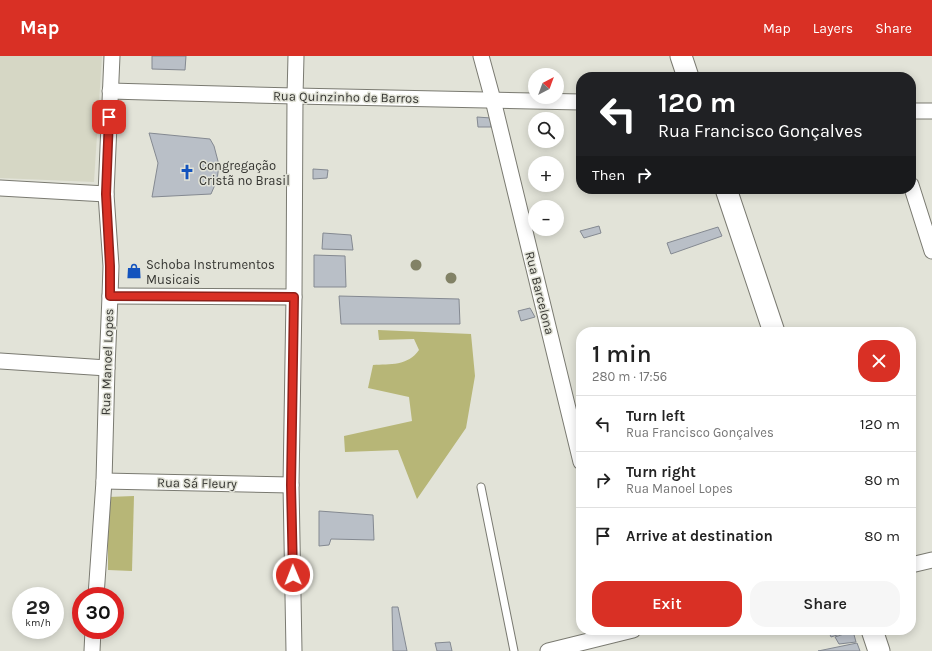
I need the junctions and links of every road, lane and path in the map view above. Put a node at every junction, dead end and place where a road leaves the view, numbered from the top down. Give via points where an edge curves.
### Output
1 (112, 56) edge
2 (296, 56) edge
3 (481, 56) edge
4 (681, 56) edge
5 (686, 72) edge
6 (110, 91) junction
7 (295, 96) junction
8 (493, 100) junction
9 (576, 102) edge
10 (916, 111) edge
11 (932, 111) edge
12 (0, 188) edge
13 (106, 194) junction
14 (728, 194) edge
15 (914, 194) edge
16 (932, 251) edge
17 (110, 296) junction
18 (294, 297) junction
19 (772, 327) edge
20 (0, 361) edge
21 (106, 368) junction
22 (576, 441) edge
23 (104, 481) junction
24 (291, 485) junction
25 (481, 487) dead end
26 (932, 560) edge
27 (916, 564) edge
28 (97, 587) edge
29 (610, 635) edge
30 (874, 635) edge
31 (93, 639) edge
32 (92, 651) edge
33 (294, 651) edge
34 (514, 651) edge
35 (548, 651) edge
36 (879, 651) edge

1 - 6 street, Rua Manoel Lopes
2 - 7 street
3 - 8 street, Rua Barcelona
4 - 5 main road
6 - 7 street, Rua Quinzinho de Barros
6 - 13 street, Rua Manoel Lopes
7 - 8 street, Rua Quinzinho de Barros
7 - 18 street
8 - 9 street, Rua Quinzinho de Barros
8 - 22 street, Rua Barcelona
10 - 11 street
12 - 13 street
13 - 17 street, Rua Manoel Lopes
14 - 19 main road
15 - 16 street
17 - 18 street
17 - 21 street, Rua Manoel Lopes
18 - 24 street
20 - 21 street
21 - 23 street, Rua Manoel Lopes
23 - 24 street, Rua Sá Fleury
23 - 28 street, Rua Manoel Lopes
24 - 33 street
25 - 34 lane
26 - 27 street
29 - 35 street
30 - 36 main road
31 - 32 street

